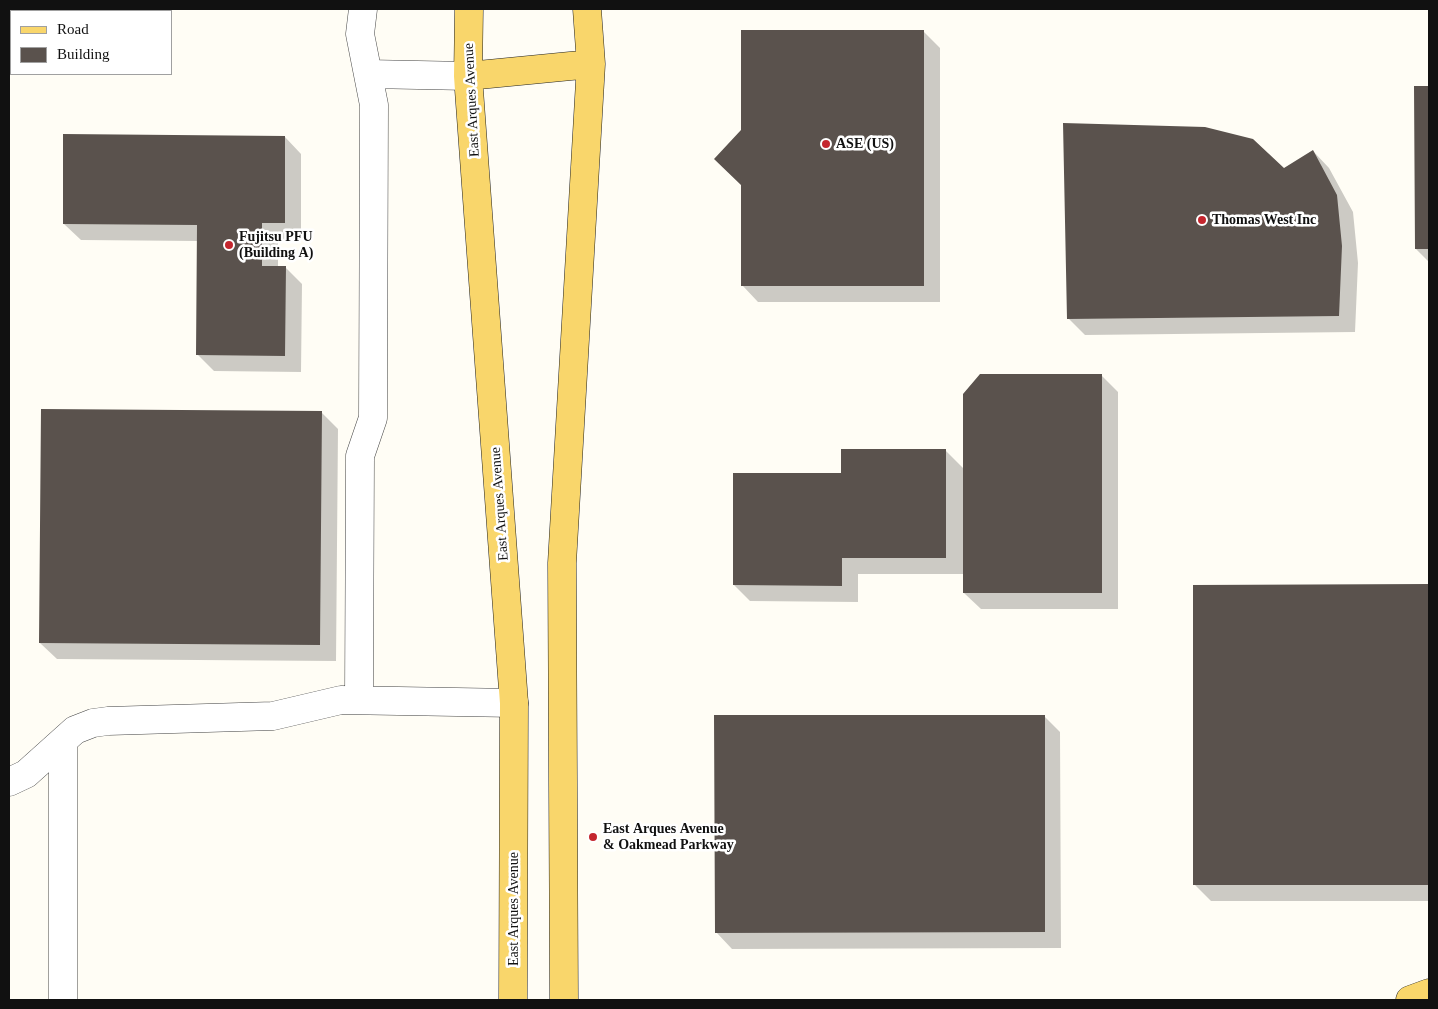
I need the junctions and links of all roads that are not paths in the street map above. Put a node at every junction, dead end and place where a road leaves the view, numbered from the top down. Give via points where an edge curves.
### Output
1 (363, 9) edge
2 (469, 9) edge
3 (588, 9) edge
4 (591, 64) junction
5 (368, 74) junction
6 (468, 76) junction
7 (359, 700) junction
8 (514, 703) junction
9 (63, 742) junction
10 (9, 782) edge
11 (1429, 993) edge
12 (63, 1000) edge
13 (513, 1000) edge
14 (564, 1000) edge
15 (1410, 1000) edge

1 - 5 lane via 360,34
2 - 6 main road, East Arques Avenue
3 - 4 main road
4 - 6 main road
4 - 14 main road via 562,564
5 - 6 lane
5 - 7 lane via 374,105 373,418 360,456
6 - 8 main road, East Arques Avenue
7 - 8 lane
7 - 9 lane via 341,700 274,716 108,721 75,730
8 - 13 main road, East Arques Avenue
9 - 10 lane via 26,774
9 - 12 lane
11 - 15 main road

